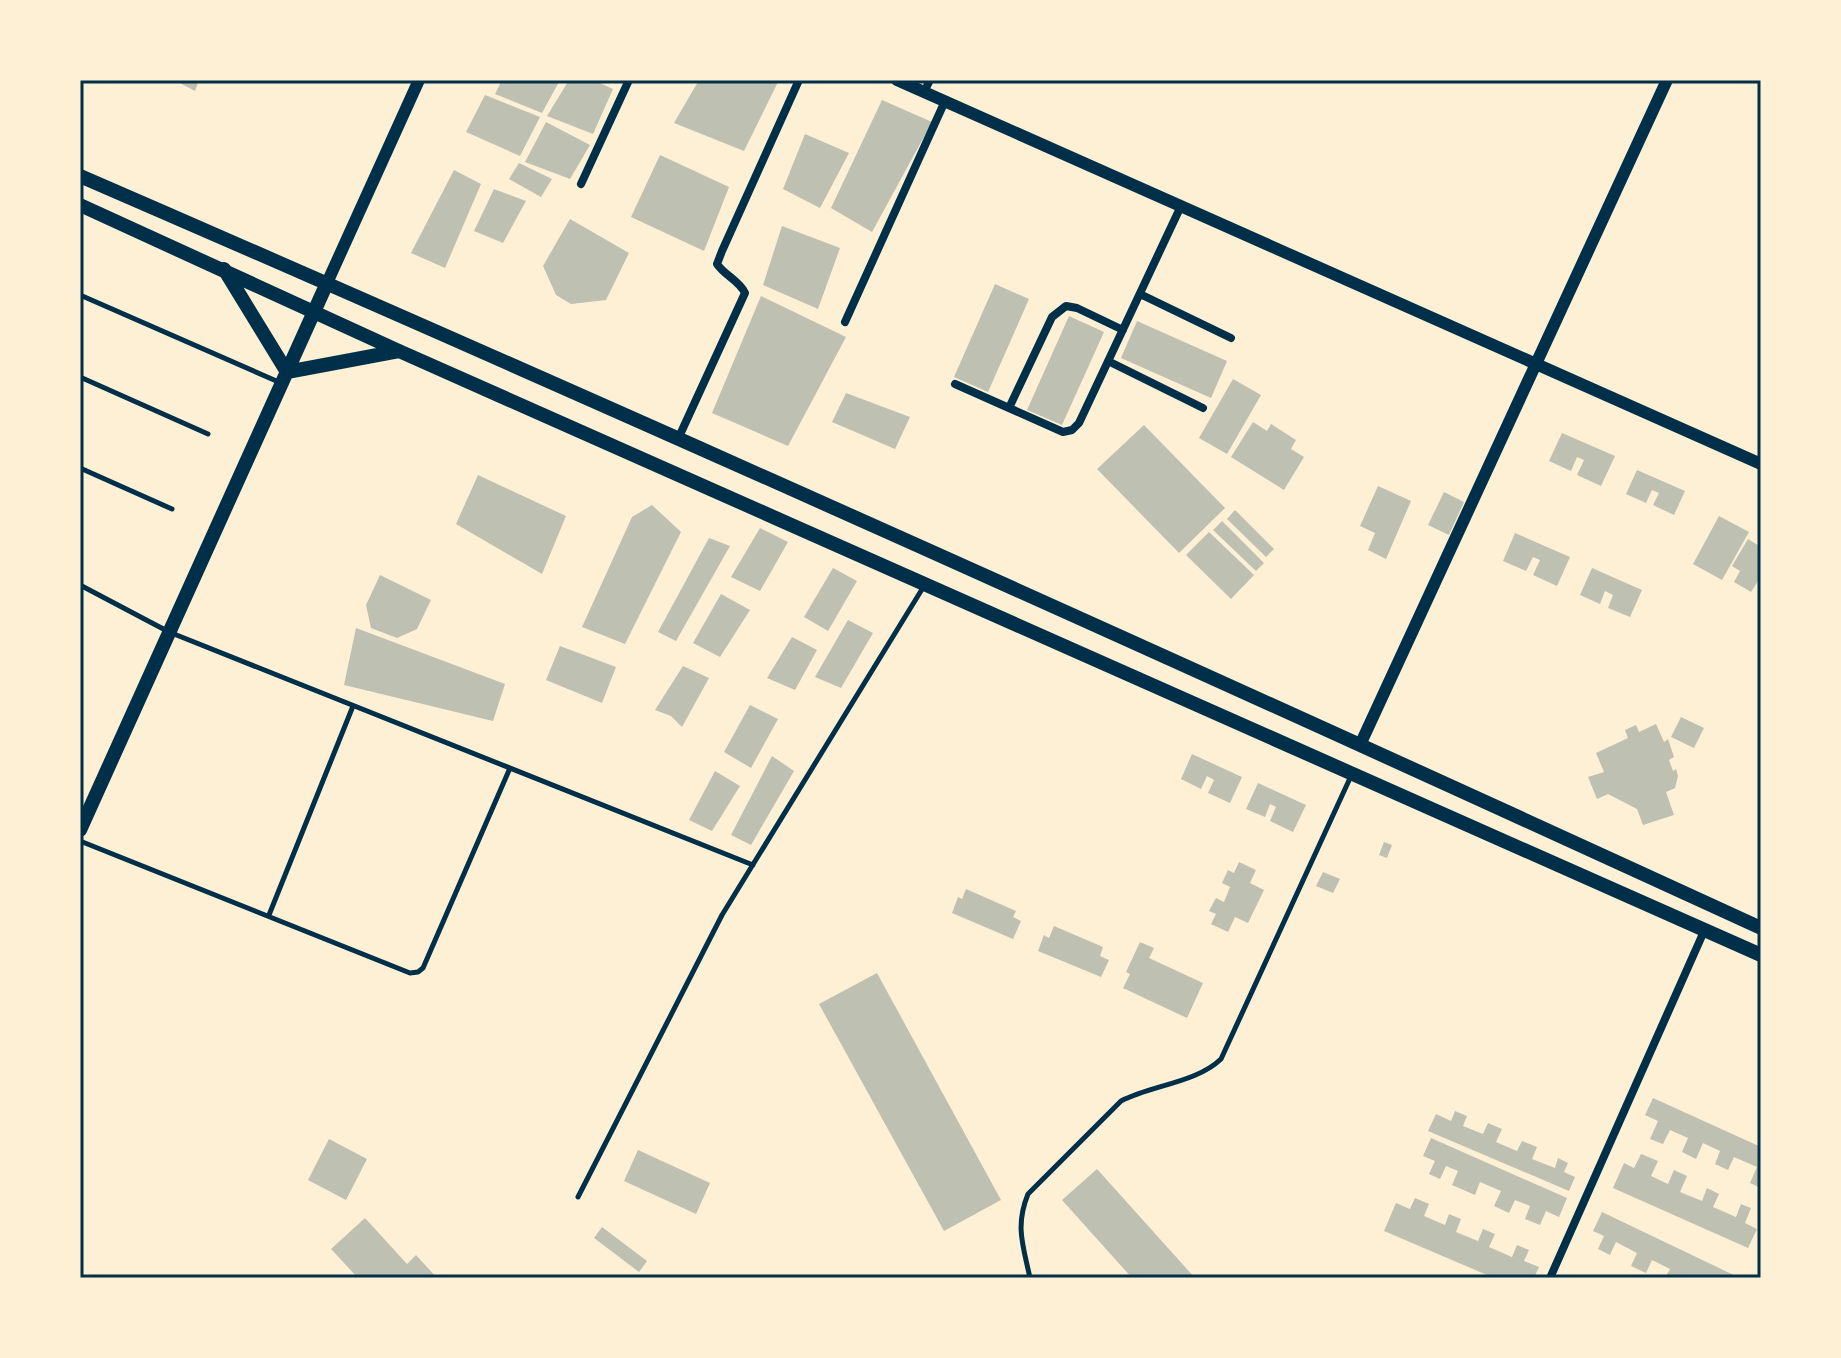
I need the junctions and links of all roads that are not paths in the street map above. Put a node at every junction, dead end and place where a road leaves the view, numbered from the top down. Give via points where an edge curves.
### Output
1 (419, 80) edge
2 (629, 80) edge
3 (799, 80) edge
4 (897, 80) edge
5 (1667, 80) edge
6 (927, 86) edge
7 (945, 101) junction
8 (80, 176) edge
9 (581, 184) dead end
10 (80, 205) edge
11 (1181, 206) junction
12 (224, 269) junction
13 (327, 283) junction
14 (1140, 294) junction
15 (80, 295) edge
16 (314, 312) junction
17 (845, 322) dead end
18 (1123, 330) junction
19 (1231, 338) dead end
20 (399, 351) junction
21 (1108, 361) junction
22 (1536, 364) junction
23 (80, 377) edge
24 (284, 378) junction
25 (955, 384) dead end
26 (1009, 408) junction
27 (1203, 408) dead end
28 (208, 434) dead end
29 (678, 440) junction
30 (1761, 464) edge
31 (80, 468) edge
32 (172, 509) dead end
33 (925, 583) junction
34 (80, 585) edge
35 (169, 632) junction
36 (353, 706) junction
37 (1360, 745) junction
38 (510, 768) junction
39 (1353, 772) junction
40 (80, 830) edge
41 (80, 841) edge
42 (753, 865) junction
43 (269, 915) junction
44 (1761, 928) edge
45 (1705, 929) junction
46 (1761, 955) edge
47 (578, 1197) dead end
48 (1030, 1278) edge
49 (1550, 1278) edge

1 - 13 street
2 - 9 street
3 - 29 street via 717,264 745,293
4 - 6 street
5 - 22 street
6 - 7 street
7 - 11 street
7 - 17 street
8 - 13 main road
10 - 12 main road
11 - 14 street
11 - 22 street
12 - 16 main road
12 - 24 main road
13 - 16 main road
13 - 29 main road
14 - 18 street
14 - 19 street
15 - 24 lane
16 - 20 main road
16 - 24 main road
18 - 21 street
18 - 26 street via 1066,306 1052,317
20 - 24 main road
20 - 33 main road
21 - 26 street via 1072,430 1063,432
21 - 27 street
22 - 30 street
22 - 37 street
23 - 28 lane
24 - 35 main road
25 - 26 street
29 - 37 main road
31 - 32 lane
33 - 39 main road
33 - 42 lane
34 - 35 lane
35 - 36 lane
35 - 40 main road
36 - 38 lane
36 - 43 lane
37 - 44 main road
38 - 42 lane
38 - 43 lane via 418,972
39 - 45 main road
39 - 48 lane via 1221,1059 1210,1069 1121,1101 1028,1194 1020,1229
41 - 43 lane
42 - 47 lane via 722,915
45 - 46 main road
45 - 49 street

